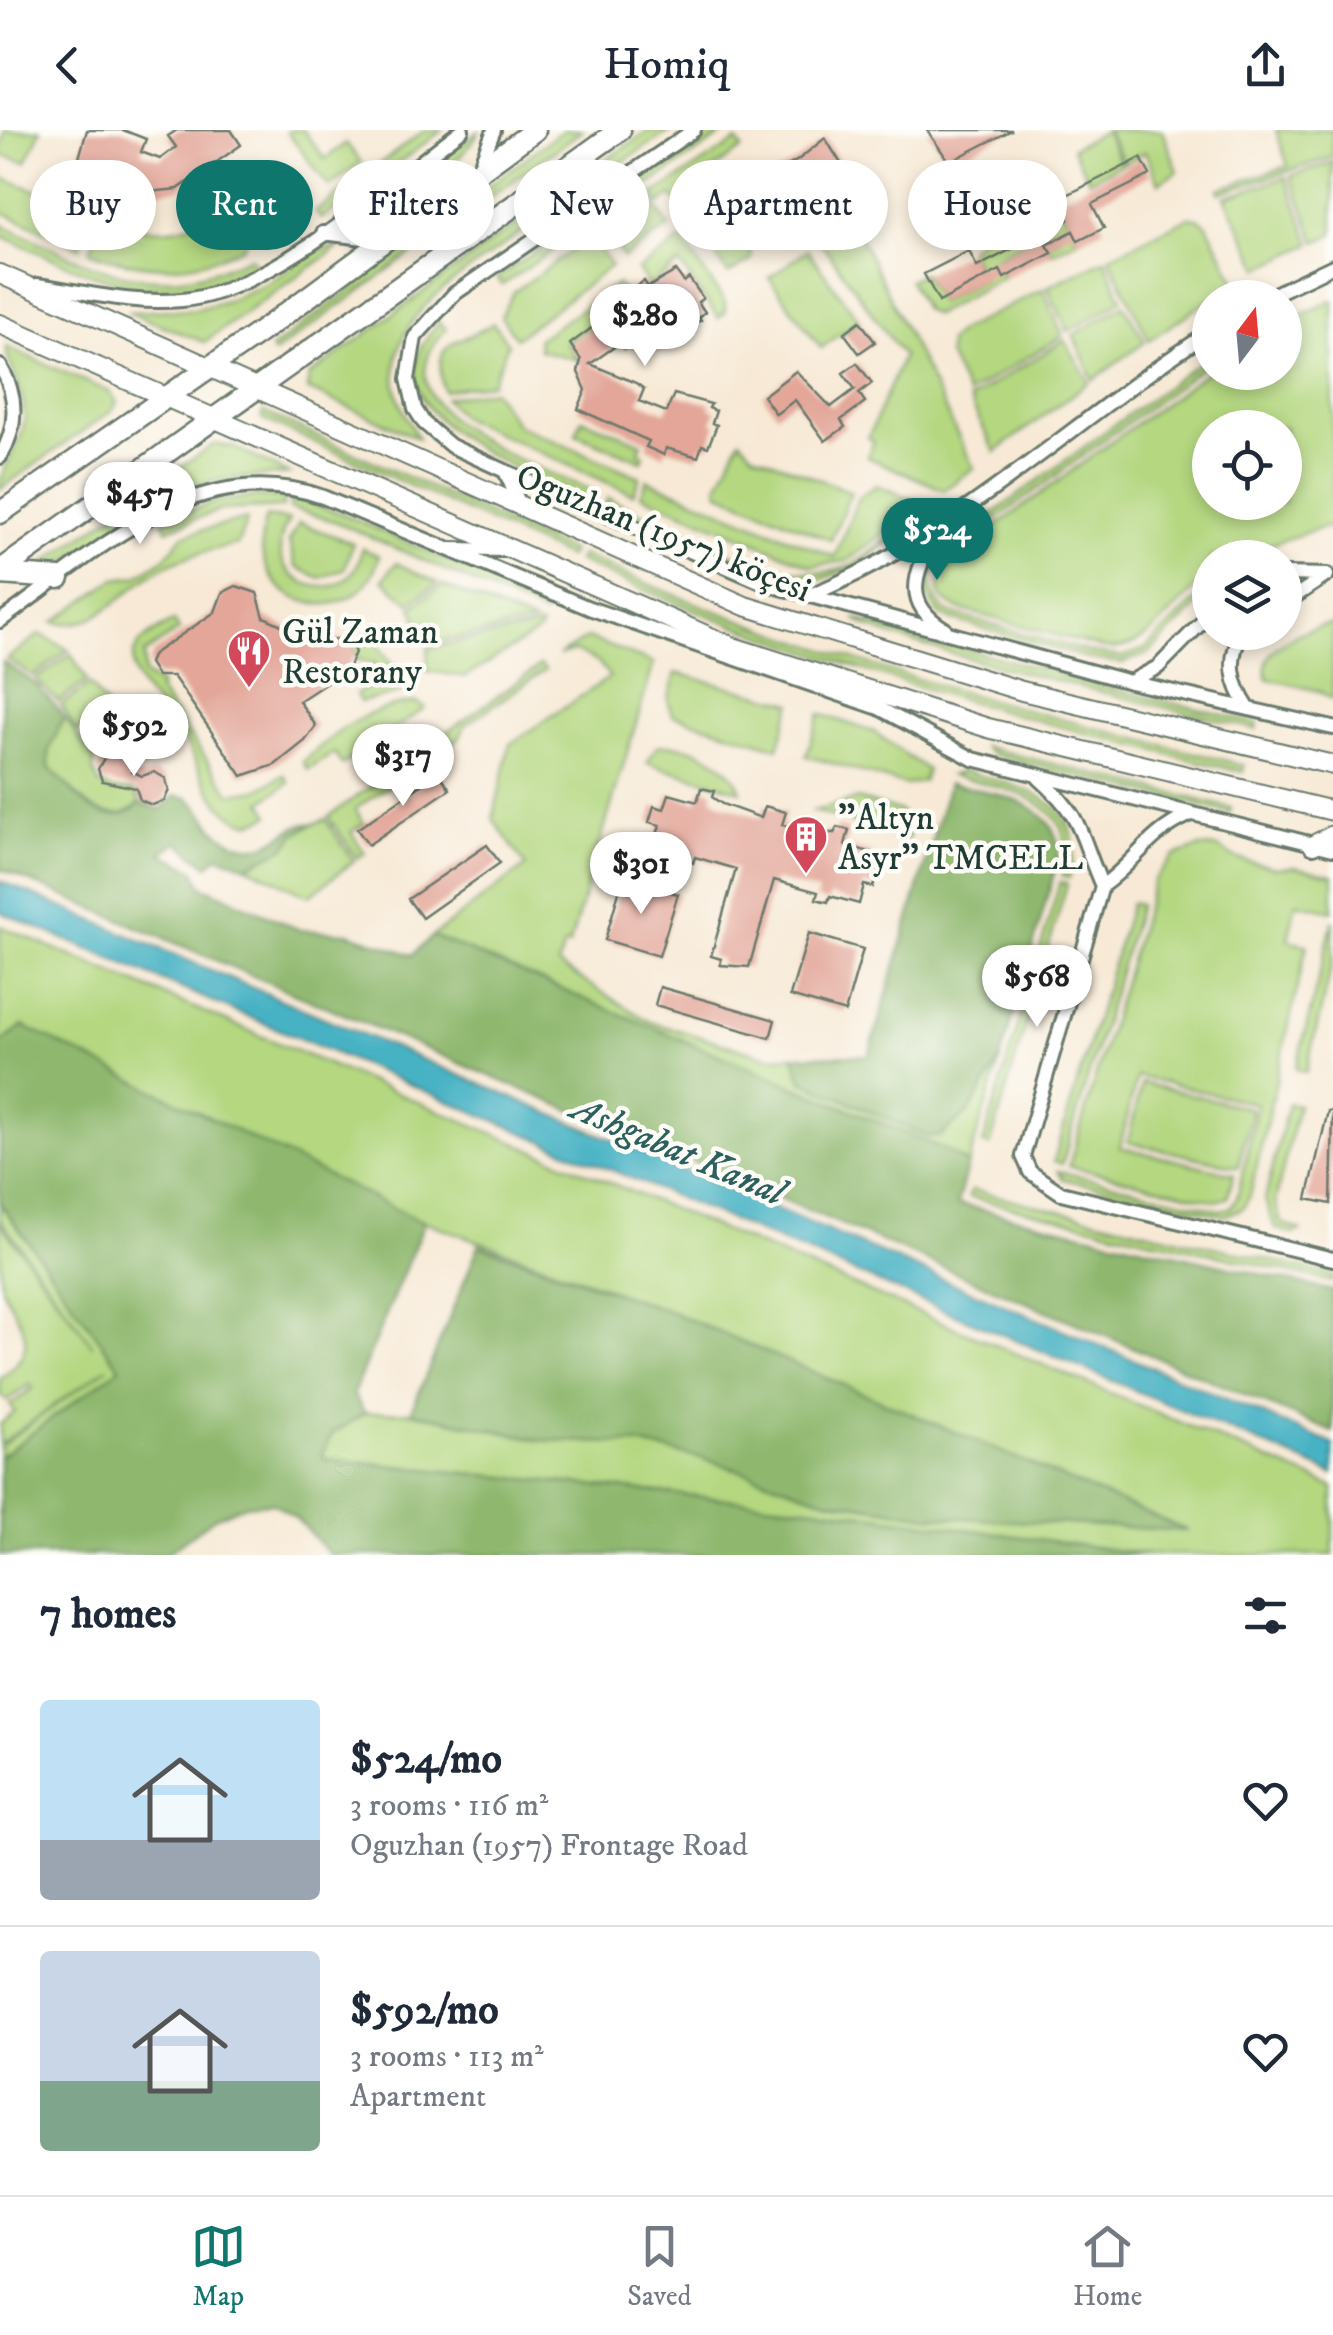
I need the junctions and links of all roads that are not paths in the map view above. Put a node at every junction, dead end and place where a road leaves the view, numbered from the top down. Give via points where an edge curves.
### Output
1 (462, 130) edge
2 (494, 130) edge
3 (535, 130) edge
4 (620, 130) edge
5 (694, 130) edge
6 (482, 160) edge
7 (491, 160) edge
8 (575, 160) edge
9 (648, 160) edge
10 (514, 204) edge
11 (323, 233) junction
12 (333, 234) edge
13 (367, 250) edge
14 (516, 250) edge
15 (1333, 266) edge
16 (9, 278) edge
17 (1302, 281) edge
18 (0, 324) edge
19 (1192, 345) edge
20 (0, 366) edge
21 (210, 368) junction
22 (256, 390) junction
23 (164, 396) junction
24 (214, 420) junction
25 (0, 457) edge
26 (505, 472) junction
27 (522, 510) junction
28 (0, 513) edge
29 (939, 526) junction
30 (438, 548) junction
31 (507, 550) junction
32 (0, 572) edge
33 (1302, 574) edge
34 (1330, 575) edge
35 (58, 578) junction
36 (1302, 592) edge
37 (808, 596) junction
38 (0, 621) edge
39 (1192, 632) edge
40 (960, 637) junction
41 (1238, 650) edge
42 (1130, 682) junction
43 (851, 687) junction
44 (879, 708) junction
45 (1249, 709) junction
46 (1333, 728) edge
47 (1333, 765) edge
48 (1037, 777) junction
49 (1333, 811) edge
50 (1189, 816) junction
51 (1333, 835) edge
52 (1313, 844) junction
53 (1333, 849) edge
54 (1102, 886) junction
55 (1333, 1258) edge

1 - 11 street
2 - 6 street
3 - 7 main road
4 - 8 main road
5 - 9 street
10 - 22 main road
11 - 12 street
11 - 16 street via 259,276 200,298 144,301
13 - 21 main road
14 - 26 street via 439,308 410,352 410,392 424,423 451,446
15 - 17 street
16 - 21 main road, Oguzhan (1957) köçesi
18 - 23 main road
19 - 29 street
20 - 25 street via 14,405
21 - 22 main road, Oguzhan (1957) köçesi
21 - 23 main road
22 - 24 main road
22 - 27 main road, Oguzhan (1957) köçesi
23 - 24 main road
23 - 28 main road
24 - 31 main road
24 - 32 main road
26 - 27 street
26 - 37 street via 745,577
27 - 47 main road, Oguzhan (1957) köçesi via 710,592 863,645 1099,711
29 - 37 street via 853,578
29 - 40 street via 919,566 916,592 925,615
30 - 31 street
30 - 35 street via 306,492 235,486 158,511
30 - 44 street
31 - 43 main road via 733,646
32 - 35 main road
33 - 34 street
34 - 36 street
35 - 38 street
37 - 40 street
39 - 42 street via 1158,667
40 - 42 street
41 - 45 street via 1232,668
42 - 45 street
43 - 44 street
43 - 49 main road via 1088,754
44 - 48 street via 972,759
45 - 46 street
48 - 50 street
48 - 54 street via 1082,825
50 - 52 street
50 - 54 street via 1156,832
51 - 52 main road
52 - 53 street
54 - 55 street via 1027,1138 1023,1156 1030,1172 1061,1193

